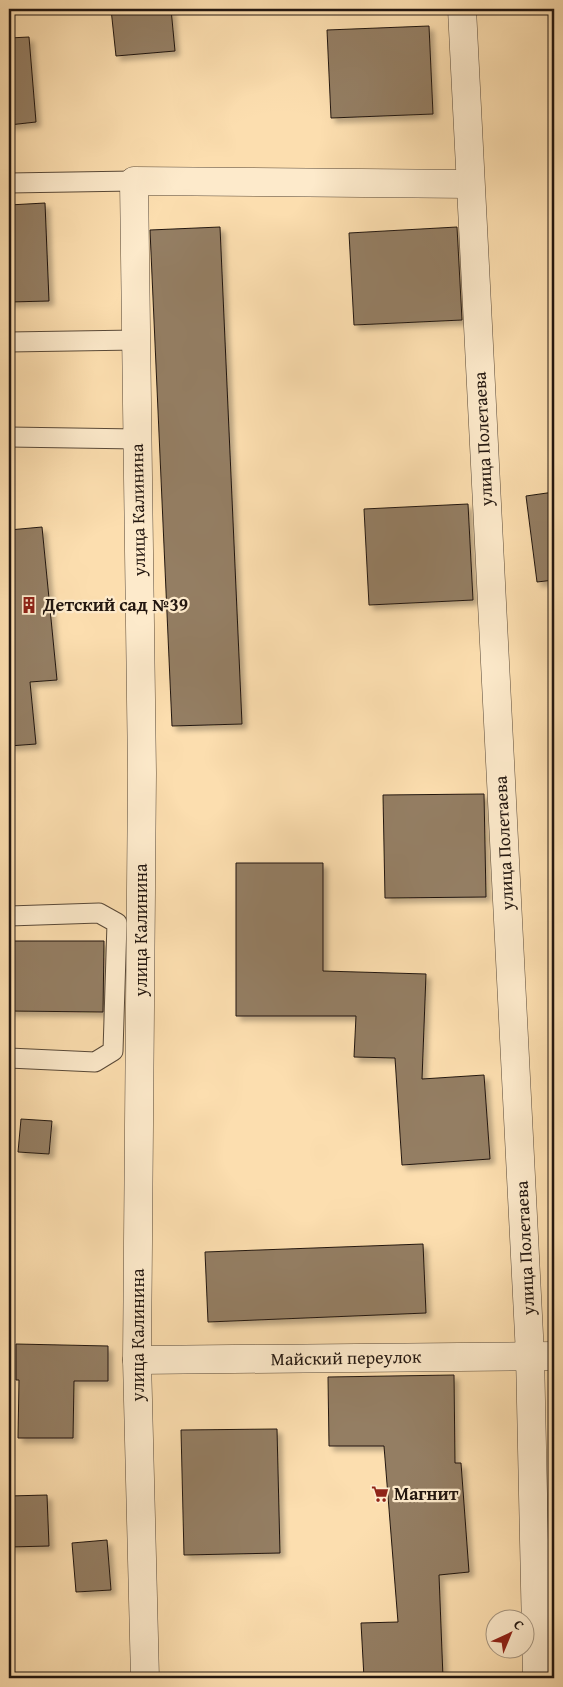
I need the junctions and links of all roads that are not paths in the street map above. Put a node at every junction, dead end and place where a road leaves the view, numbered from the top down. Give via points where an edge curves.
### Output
1 (462, 9) edge
2 (134, 181) junction
3 (9, 182) edge
4 (470, 184) junction
5 (136, 340) junction
6 (9, 342) edge
7 (9, 437) edge
8 (137, 439) junction
9 (9, 916) edge
10 (9, 1058) edge
11 (542, 1356) edge
12 (137, 1360) junction
13 (144, 1678) edge
14 (537, 1678) edge

1 - 4 street, улица Полетаева
2 - 3 lane
2 - 4 street
2 - 5 street, улица Калинина
4 - 11 street, улица Полетаева
5 - 6 lane
5 - 8 street, улица Калинина
7 - 8 lane
8 - 12 street, улица Калинина via 142,783
9 - 10 lane via 99,913 118,923 112,1052 95,1062
11 - 12 street, Майский переулок
11 - 14 street, улица Полетаева
12 - 13 street, улица Калинина

